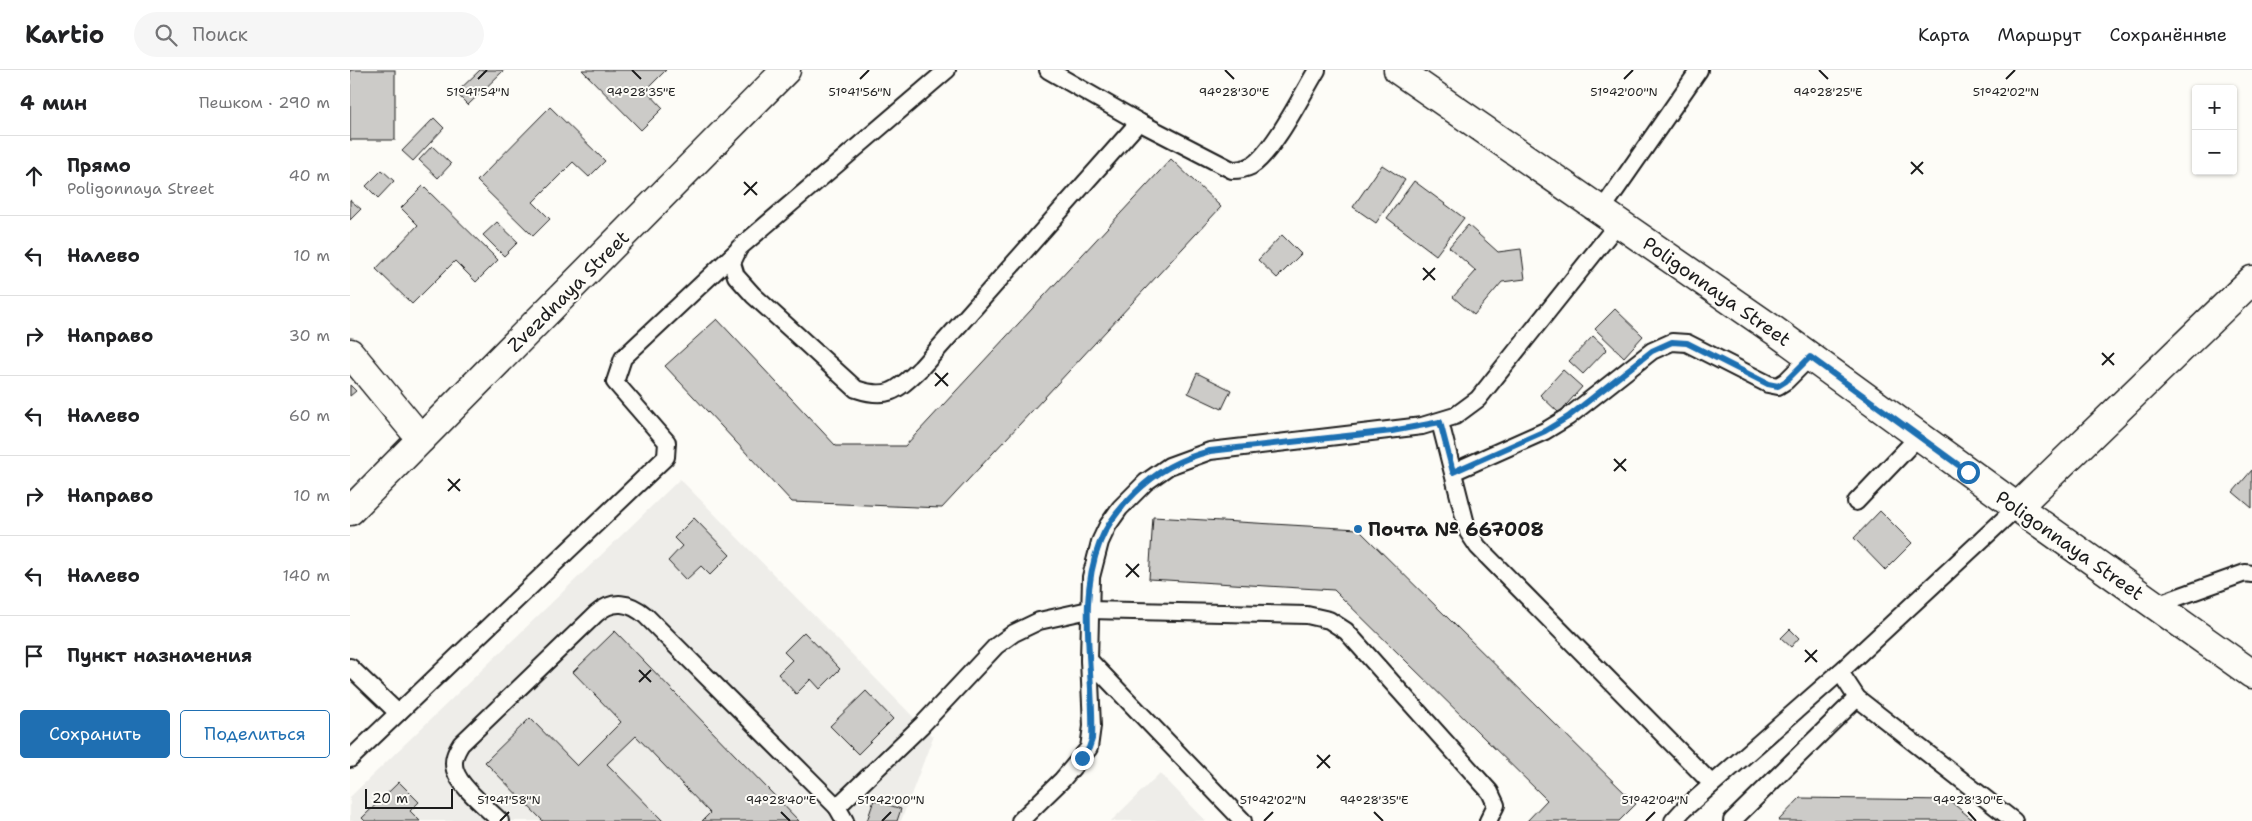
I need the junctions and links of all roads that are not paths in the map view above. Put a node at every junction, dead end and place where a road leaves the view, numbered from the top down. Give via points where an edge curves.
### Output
1 (786, 70) edge
2 (947, 70) edge
3 (1048, 70) edge
4 (1317, 70) edge
5 (1398, 70) edge
6 (1699, 70) edge
7 (1139, 122) junction
8 (1610, 217) junction
9 (739, 248) junction
10 (2252, 280) edge
11 (350, 353) edge
12 (1810, 357) junction
13 (1440, 422) junction
14 (1919, 436) junction
15 (421, 440) junction
16 (1453, 472) junction
17 (1856, 502) dead end
18 (2016, 507) junction
19 (350, 511) edge
20 (2252, 574) edge
21 (2156, 605) junction
22 (1089, 610) junction
23 (1090, 660) junction
24 (350, 667) edge
25 (1840, 672) junction
26 (2252, 674) edge
27 (1857, 698) junction
28 (398, 714) junction
29 (350, 759) edge
30 (1712, 784) junction
31 (841, 814) edge
32 (500, 821) edge
33 (1020, 821) edge
34 (1243, 821) edge
35 (1488, 821) edge
36 (1673, 821) edge
37 (1732, 821) edge
38 (2014, 821) edge

1 - 15 street, Zvezdnaya Street
2 - 9 lane
3 - 7 lane
4 - 7 lane via 1270,148 1243,170 1222,166
5 - 8 street, Poligonnaya Street
6 - 8 lane
7 - 9 lane via 921,368 900,388 885,394 856,389 753,295 736,276 732,263
8 - 12 street, Poligonnaya Street
8 - 13 lane via 1478,399
9 - 28 lane via 623,358 615,382 667,442 666,457
10 - 18 street
11 - 15 street
12 - 14 street, Poligonnaya Street
12 - 16 lane via 1778,386 1687,343 1672,342 1652,351 1568,417 1545,431
13 - 16 lane
13 - 22 lane via 1392,431 1210,451 1169,466 1140,488 1108,525 1091,577
14 - 17 lane
14 - 18 street, Poligonnaya Street
15 - 19 street, Zvezdnaya Street
16 - 30 lane via 1468,532 1478,547
18 - 21 street, Poligonnaya Street
18 - 25 lane
20 - 21 lane via 2245,573
21 - 26 street, Poligonnaya Street
22 - 23 lane
22 - 31 lane via 1039,621 996,646
22 - 35 lane via 1307,615 1329,620 1346,631 1490,792 1496,805
23 - 33 lane via 1092,726 1089,748
23 - 34 lane
24 - 28 lane
25 - 27 lane
25 - 30 lane
27 - 37 lane
27 - 38 lane
28 - 29 lane
30 - 36 lane
31 - 32 lane via 646,616 637,608 614,603 596,614 461,744 454,756 455,770 463,783

